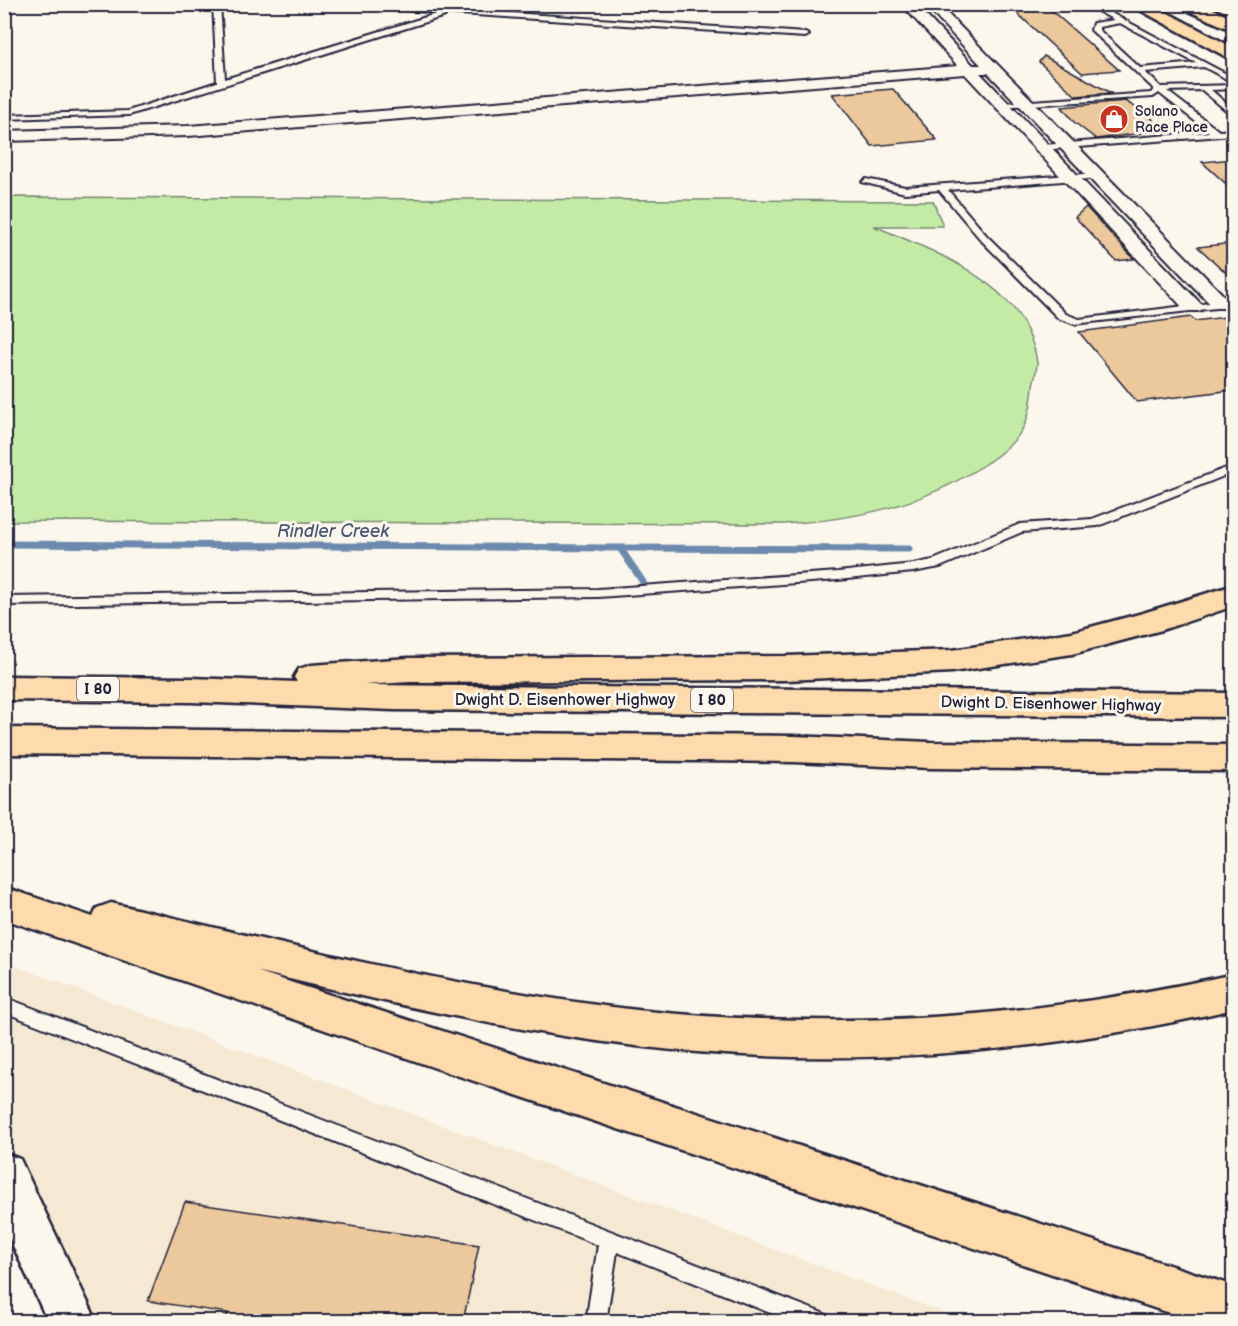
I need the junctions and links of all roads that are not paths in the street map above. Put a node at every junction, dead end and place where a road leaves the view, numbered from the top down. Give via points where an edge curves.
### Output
1 (216, 4) edge
2 (342, 4) edge
3 (513, 4) edge
4 (907, 4) edge
5 (930, 4) edge
6 (1089, 4) edge
7 (1137, 4) edge
8 (1151, 4) edge
9 (1188, 4) edge
10 (452, 11) junction
11 (1121, 21) junction
12 (1233, 26) edge
13 (805, 35) dead end
14 (1233, 44) edge
15 (1233, 56) edge
16 (1207, 65) junction
17 (968, 68) junction
18 (992, 68) junction
19 (1138, 70) junction
20 (1233, 81) edge
21 (221, 83) junction
22 (1233, 87) edge
23 (1204, 88) junction
24 (1160, 89) junction
25 (1027, 104) junction
26 (1003, 105) junction
27 (1233, 115) edge
28 (4, 117) edge
29 (1233, 132) edge
30 (1216, 134) junction
31 (4, 136) edge
32 (1068, 146) junction
33 (1043, 148) junction
34 (1098, 176) junction
35 (1071, 178) junction
36 (866, 182) dead end
37 (942, 188) junction
38 (1227, 303) edge
39 (1193, 307) junction
40 (1233, 468) edge
41 (1233, 595) edge
42 (4, 601) edge
43 (4, 688) edge
44 (191, 690) junction
45 (1233, 705) edge
46 (4, 741) edge
47 (1233, 758) edge
48 (4, 894) edge
49 (4, 903) edge
50 (1233, 991) edge
51 (4, 1004) edge
52 (4, 1174) edge
53 (609, 1239) junction
54 (1233, 1310) edge
55 (72, 1322) edge
56 (596, 1322) edge
57 (820, 1322) edge

1 - 21 lane
2 - 10 lane
3 - 10 lane
4 - 17 street
5 - 18 street
6 - 11 lane
7 - 15 highway
8 - 14 highway
9 - 12 highway
10 - 13 lane
10 - 21 lane
11 - 16 lane
11 - 19 lane via 1096,25 1095,30
16 - 19 lane
16 - 20 lane
17 - 18 street
17 - 26 street
17 - 31 street via 188,131
18 - 25 street
19 - 24 lane
21 - 28 lane via 129,113
22 - 23 lane
23 - 24 lane
23 - 27 lane
24 - 25 lane via 1153,95
24 - 30 lane
25 - 26 lane
25 - 32 street
26 - 33 street
29 - 30 lane
30 - 32 lane
32 - 33 lane
32 - 34 street
33 - 35 street
34 - 35 lane
34 - 38 street
35 - 37 lane
35 - 39 street
36 - 37 lane via 905,190
37 - 39 lane via 984,238 1062,316 1078,322
38 - 39 lane
40 - 42 lane via 1094,523 1020,528 936,564 913,568 598,593
41 - 44 highway via 1072,643 952,661 787,668 409,670
43 - 44 highway, Dwight D. Eisenhower Highway / I 80
44 - 45 highway, Dwight D. Eisenhower Highway / I 80 via 382,697
46 - 47 highway
48 - 50 highway via 448,996 579,1020 702,1034 830,1039 962,1035 1083,1022
49 - 54 highway via 461,1058
51 - 53 lane
52 - 55 main road
53 - 56 lane
53 - 57 lane

